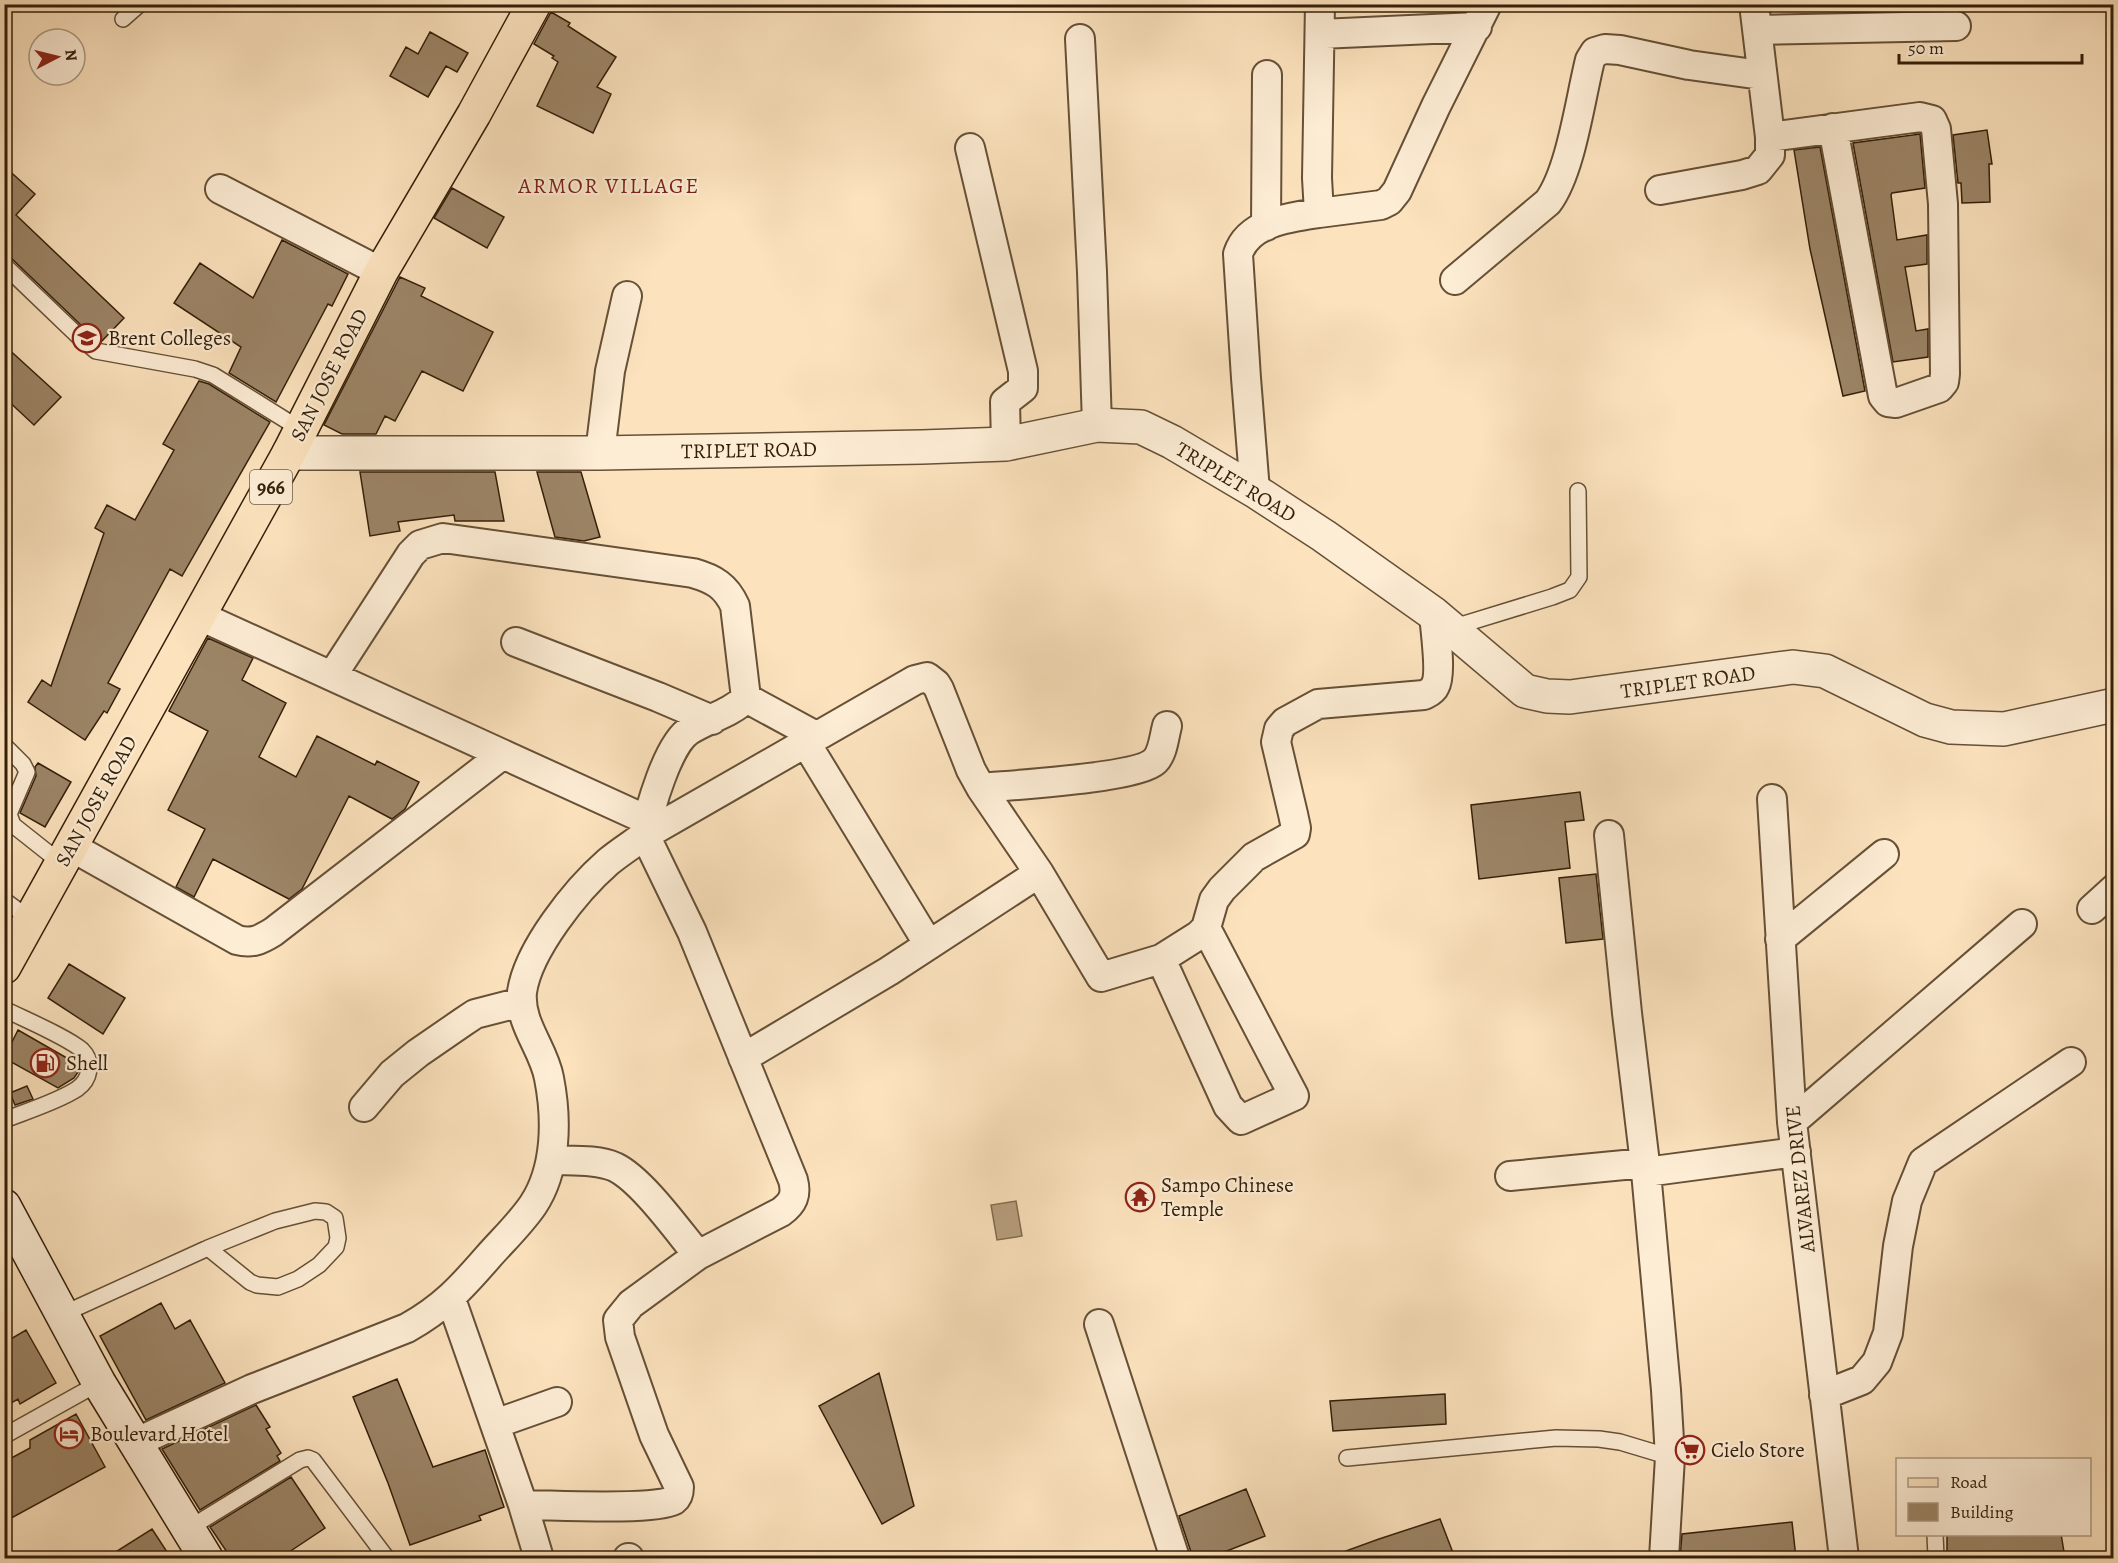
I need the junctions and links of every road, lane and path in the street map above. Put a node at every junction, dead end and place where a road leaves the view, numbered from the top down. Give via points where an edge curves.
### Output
1 (140, 4) edge
2 (534, 4) edge
3 (1320, 4) edge
4 (1753, 12) edge
5 (1482, 16) edge
6 (123, 19) dead end
7 (1956, 26) dead end
8 (1320, 34) junction
9 (1080, 39) dead end
10 (1267, 75) dead end
11 (1761, 75) junction
12 (1833, 128) junction
13 (1770, 137) junction
14 (970, 148) dead end
15 (219, 189) dead end
16 (1660, 190) dead end
17 (1319, 213) junction
18 (1266, 226) junction
19 (4, 265) edge
20 (381, 272) junction
21 (1455, 280) dead end
22 (627, 296) dead end
23 (1097, 425) junction
24 (295, 441) junction
25 (1006, 444) junction
26 (600, 453) junction
27 (1255, 491) junction
28 (1578, 491) dead end
29 (200, 616) junction
30 (1442, 621) junction
31 (516, 642) dead end
32 (332, 676) junction
33 (746, 698) junction
34 (2113, 707) edge
35 (712, 720) junction
36 (1167, 726) dead end
37 (811, 740) junction
38 (4, 745) edge
39 (502, 755) junction
40 (981, 788) junction
41 (1772, 799) dead end
42 (646, 827) junction
43 (1609, 835) dead end
44 (66, 854) junction
45 (1884, 854) dead end
46 (1038, 873) junction
47 (2114, 889) edge
48 (4, 900) edge
49 (2092, 909) dead end
50 (31, 920) junction
51 (2022, 924) dead end
52 (1206, 928) junction
53 (1780, 939) junction
54 (929, 945) junction
55 (1161, 959) junction
56 (4, 967) edge
57 (522, 1002) junction
58 (4, 1009) edge
59 (742, 1058) junction
60 (2071, 1062) dead end
61 (364, 1107) dead end
62 (4, 1120) edge
63 (1792, 1122) junction
64 (1796, 1152) junction
65 (551, 1160) junction
66 (1646, 1168) junction
67 (1510, 1176) dead end
68 (9, 1224) edge
69 (208, 1248) junction
70 (698, 1255) junction
71 (451, 1299) junction
72 (63, 1314) junction
73 (1099, 1324) dead end
74 (99, 1383) junction
75 (1824, 1395) junction
76 (557, 1402) dead end
77 (495, 1424) junction
78 (4, 1436) edge
79 (135, 1443) junction
80 (1670, 1457) junction
81 (1347, 1458) dead end
82 (523, 1505) junction
83 (188, 1530) junction
84 (1935, 1536) edge
85 (386, 1557) edge
86 (206, 1558) edge
87 (539, 1558) edge
88 (1175, 1558) edge
89 (1664, 1558) edge
90 (1844, 1558) edge
91 (1936, 1558) edge

1 - 6 lane
2 - 20 main road, SAN JOSE ROAD / 966
3 - 8 street
4 - 7 street
4 - 11 street
5 - 8 street
5 - 17 street via 1389,201
8 - 17 street
9 - 23 street
10 - 18 street
11 - 13 street
11 - 21 street via 1620,50 1595,52 1555,193
12 - 12 street via 1920,117 1932,120 1936,129 1943,204 1944,382 1939,388 1896,404 1883,396
12 - 13 street
13 - 16 street via 1770,155 1758,170
14 - 25 street via 1023,371 1023,388 1005,402
15 - 20 street
17 - 18 street
18 - 27 street via 1244,241 1238,254
19 - 24 lane via 96,351 213,375
20 - 24 main road, SAN JOSE ROAD / 966
22 - 26 street via 610,371
23 - 25 street, TRIPLET ROAD
23 - 27 street, TRIPLET ROAD via 1141,427
24 - 26 street, TRIPLET ROAD
24 - 29 main road, SAN JOSE ROAD / 966
25 - 26 street, TRIPLET ROAD
27 - 30 street, TRIPLET ROAD
28 - 30 lane via 1579,577 1569,590
29 - 32 street
29 - 44 main road, SAN JOSE ROAD / 966
30 - 34 street, TRIPLET ROAD via 1525,691 1547,696 1570,697 1793,668 1825,671 1925,720 1951,727 2004,729
30 - 52 street via 1436,685 1430,692 1318,704 1284,722 1276,742 1295,834 1254,857 1222,888 1210,909
31 - 35 street
32 - 33 street via 411,554 420,545 443,538 709,577 722,585 735,606
32 - 39 street
33 - 35 street
33 - 37 street
35 - 42 street via 690,730 676,744
36 - 40 street via 1159,757 1142,769
37 - 40 street via 915,680 927,677 939,689
37 - 42 street
37 - 54 street
38 - 44 lane via 27,772 10,820
39 - 42 street
39 - 44 street via 256,942 237,940
40 - 46 street
41 - 53 street, ALVAREZ DRIVE
42 - 57 street via 598,872 547,933 526,974
42 - 59 street
43 - 66 street
44 - 50 main road, SAN JOSE ROAD / 966
45 - 53 street
46 - 54 street
46 - 55 street via 1101,977
47 - 49 street
48 - 50 lane
50 - 56 main road, SAN JOSE ROAD / 966
51 - 63 street
52 - 55 street
52 - 55 street via 1294,1096 1241,1119 1228,1107
53 - 63 street, ALVAREZ DRIVE
54 - 59 street
57 - 61 street via 475,1014 392,1074
57 - 65 street via 551,1088
58 - 62 lane via 82,1051 90,1070 78,1089
59 - 70 street via 793,1180 794,1199 781,1212
60 - 75 street via 1923,1162 1907,1201 1888,1333 1877,1362 1862,1380
63 - 64 street, ALVAREZ DRIVE
64 - 66 street
64 - 75 street, ALVAREZ DRIVE
65 - 70 street via 614,1166 632,1178
65 - 71 street via 533,1205
66 - 67 street
66 - 80 street
68 - 72 street
69 - 69 lane via 309,1211 326,1212 337,1227 336,1247 319,1265 278,1287 257,1286
69 - 72 lane
70 - 82 street via 631,1304 618,1320 654,1435 679,1494 674,1500 648,1506
71 - 77 street
71 - 79 street via 408,1328 252,1389
72 - 74 street
73 - 88 street
74 - 78 lane
74 - 79 street
75 - 90 street, ALVAREZ DRIVE
76 - 77 street
77 - 82 street
79 - 83 street
80 - 81 lane via 1620,1442 1556,1438
80 - 89 street
82 - 87 street
83 - 85 lane via 308,1458
83 - 86 street
84 - 91 lane

